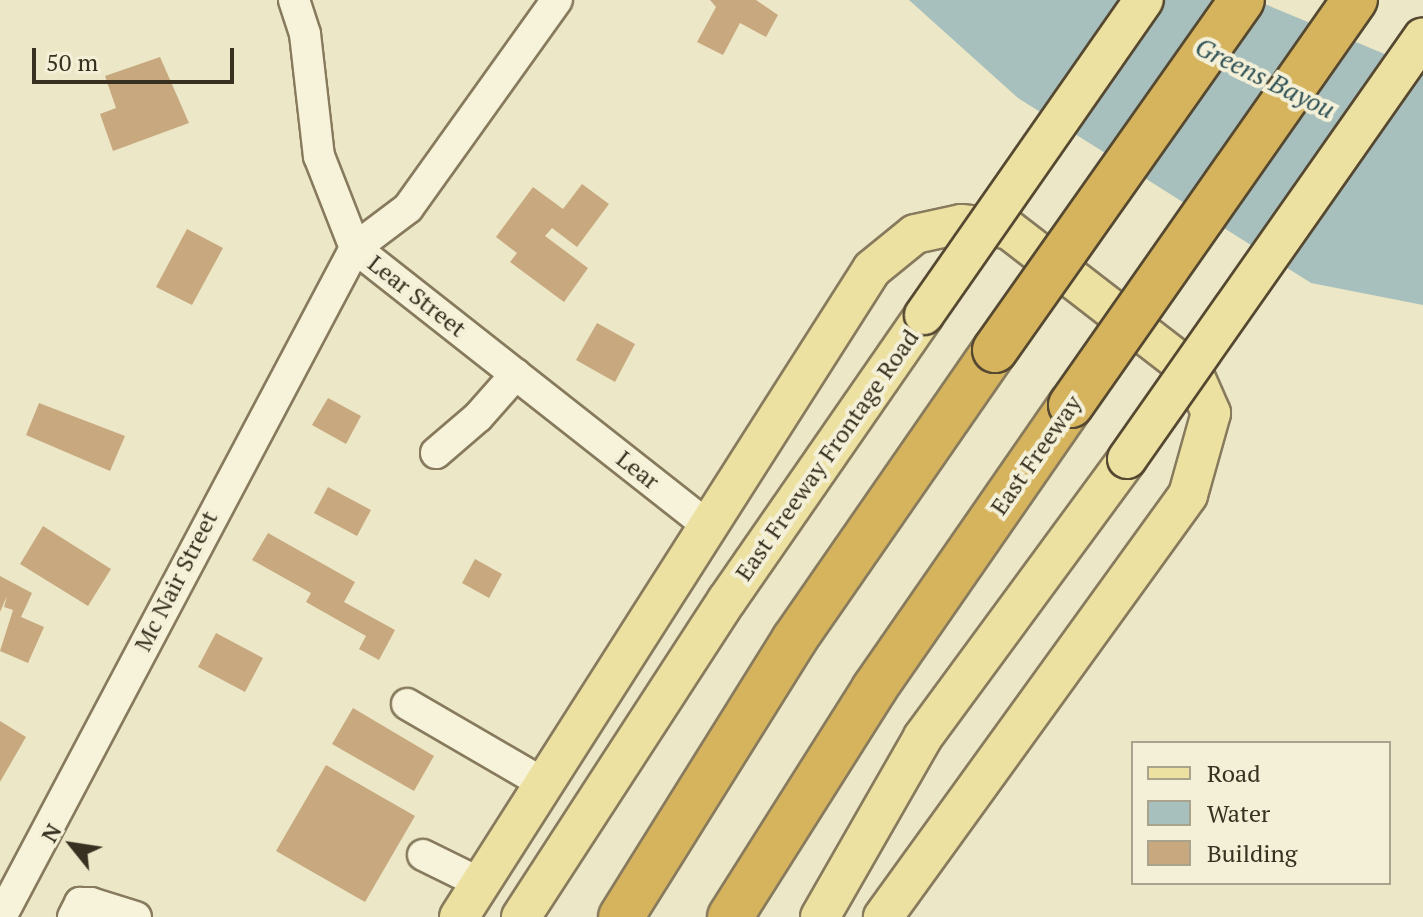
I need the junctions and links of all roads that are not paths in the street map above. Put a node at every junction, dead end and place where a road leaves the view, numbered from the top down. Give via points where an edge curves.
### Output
1 (294, 0) edge
2 (557, 0) edge
3 (1144, 0) edge
4 (1242, 0) edge
5 (1355, 0) edge
6 (1423, 37) edge
7 (355, 248) junction
8 (516, 374) junction
9 (568, 415) joint
10 (436, 453) dead end
11 (708, 526) junction
12 (407, 704) dead end
13 (541, 782) junction
14 (423, 855) dead end
15 (480, 883) junction
16 (1, 917) edge
17 (73, 917) edge
18 (136, 917) edge
19 (459, 917) edge
20 (521, 917) edge
21 (621, 917) edge
22 (730, 917) edge
23 (820, 917) edge
24 (883, 917) edge

1 - 7 street, Lear Street via 305,34 319,156
2 - 7 street via 408,208
3 - 20 main road, East Freeway Frontage Road, bridge via 727,600
4 - 21 highway, bridge via 794,640
5 - 22 highway, East Freeway, bridge via 874,689
6 - 23 main road, bridge via 1127,459 923,737
7 - 8 street, Lear Street
7 - 16 street, Mc Nair Street
8 - 9 street, Lear Street
8 - 10 street
9 - 11 street, Lear
11 - 13 main road
11 - 24 main road via 872,269 915,234 961,224 1008,229 1193,372 1211,413 1188,495
12 - 13 street
13 - 15 main road
14 - 15 street
15 - 19 main road
17 - 18 street via 80,903 91,903

